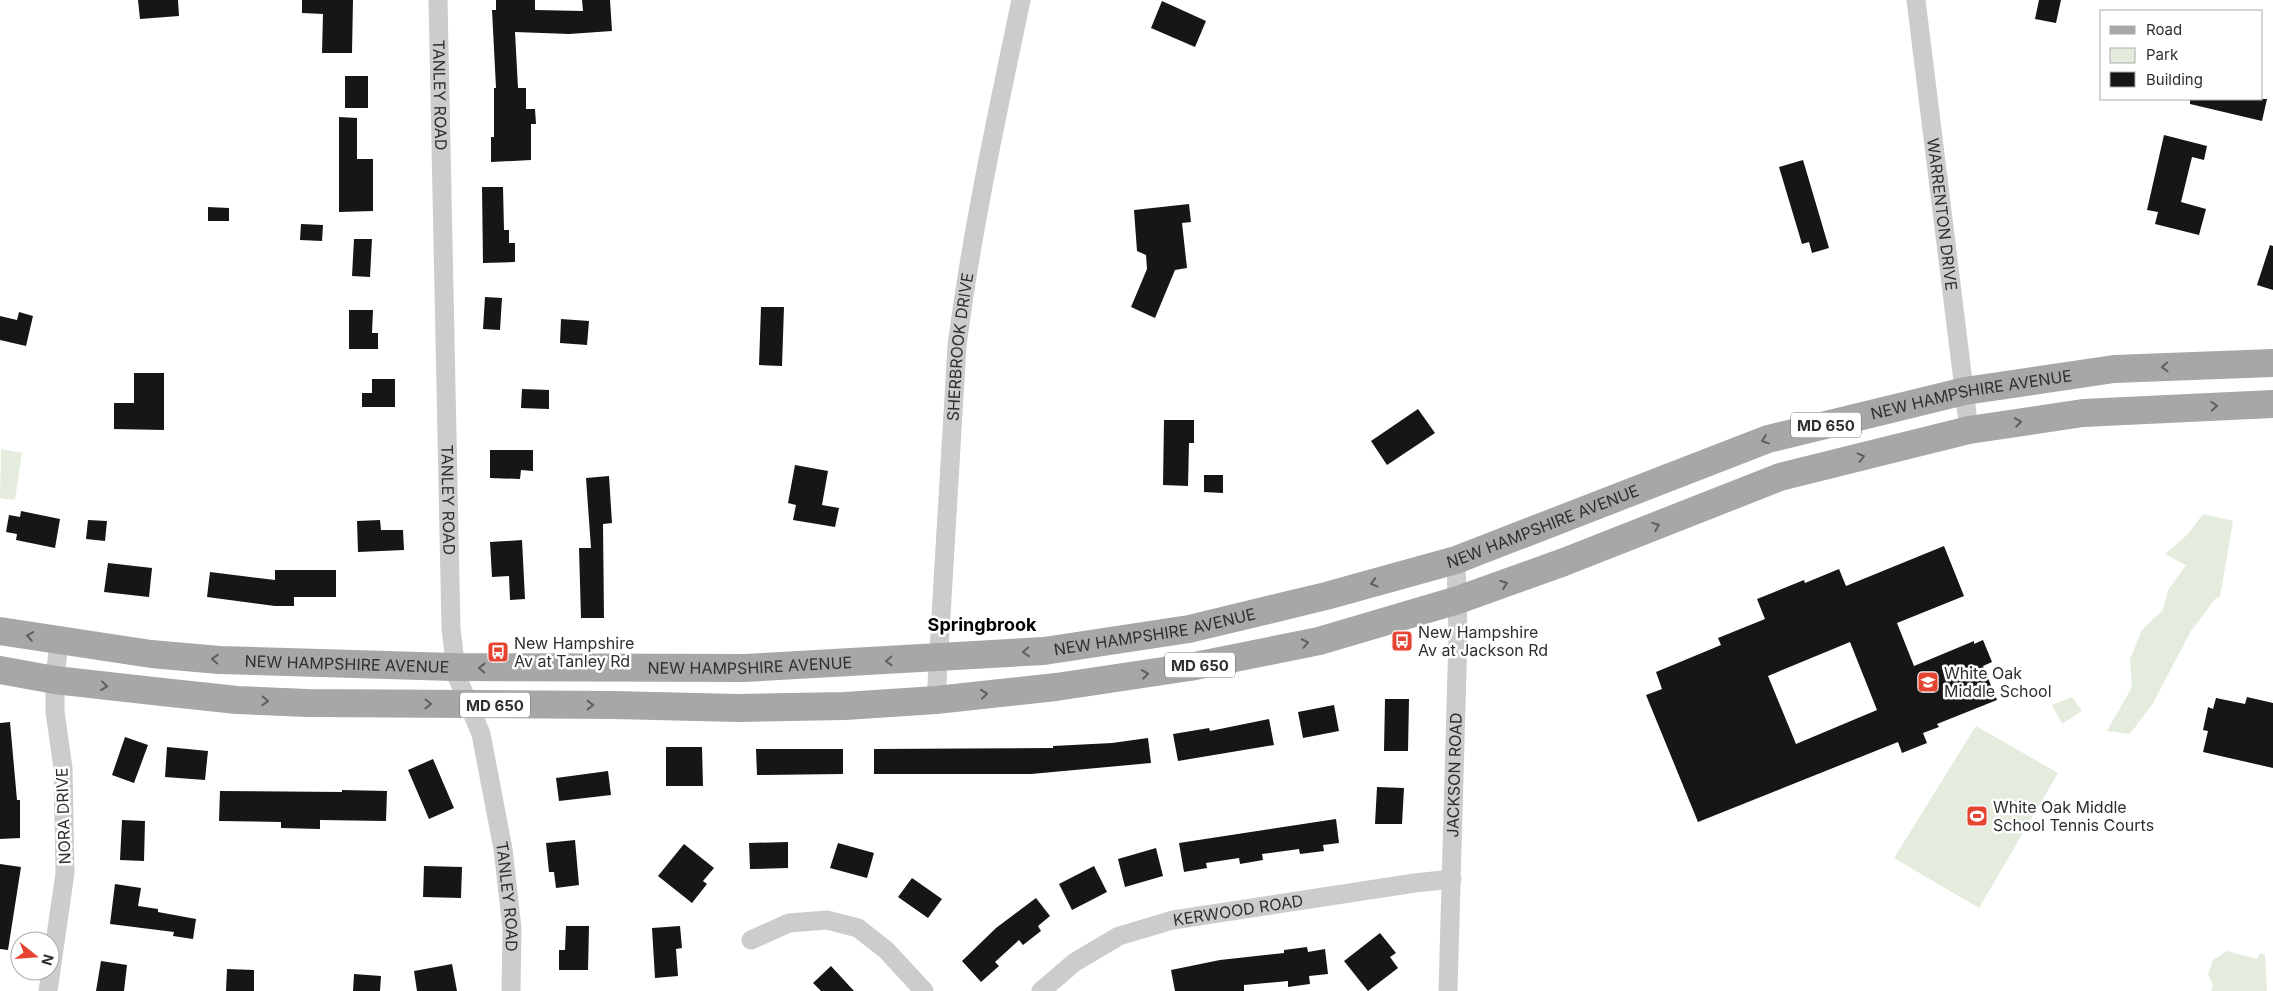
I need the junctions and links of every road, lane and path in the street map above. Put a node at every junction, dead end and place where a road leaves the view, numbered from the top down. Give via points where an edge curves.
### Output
1 (438, 0) edge
2 (1021, 0) edge
3 (1916, 0) edge
4 (2273, 363) edge
5 (1965, 391) junction
6 (2273, 404) edge
7 (1969, 430) junction
8 (1456, 560) junction
9 (1458, 600) junction
10 (0, 631) edge
11 (59, 640) junction
12 (938, 658) junction
13 (453, 667) junction
14 (0, 670) edge
15 (55, 680) junction
16 (936, 700) junction
17 (468, 705) junction
18 (1452, 879) junction
19 (751, 940) dead end
20 (48, 991) edge
21 (511, 991) edge
22 (924, 991) edge
23 (1041, 991) edge
24 (1448, 991) edge

1 - 13 street, TANLEY ROAD
2 - 12 street, SHERBROOK DRIVE via 961,310 953,387
3 - 5 street, WARRENTON DRIVE
4 -> 5 main road, NEW HAMPSHIRE AVENUE / MD 650 via 2114,369
5 - 7 street, WARRENTON DRIVE
5 -> 8 main road, NEW HAMPSHIRE AVENUE / MD 650 via 1768,439
7 -> 6 main road, NEW HAMPSHIRE AVENUE / MD 650 via 2083,412
9 -> 7 main road, NEW HAMPSHIRE AVENUE / MD 650 via 1780,477
8 - 9 street, JACKSON ROAD
8 -> 12 main road, NEW HAMPSHIRE AVENUE / MD 650 via 1189,629 1044,651
16 -> 9 main road, NEW HAMPSHIRE AVENUE / MD 650 via 1056,687 1190,667 1318,640
9 - 18 street, JACKSON ROAD
11 -> 10 main road, NEW HAMPSHIRE AVENUE / MD 650
13 -> 11 main road, NEW HAMPSHIRE AVENUE / MD 650 via 219,660
11 - 15 street, NORA DRIVE
12 -> 13 main road, NEW HAMPSHIRE AVENUE / MD 650 via 745,668
12 - 16 street, SHERBROOK DRIVE
13 - 17 street, TANLEY ROAD
14 - 15 main road, NEW HAMPSHIRE AVENUE / MD 650
15 -> 17 main road, NEW HAMPSHIRE AVENUE / MD 650 via 237,700
15 - 20 street, NORA DRIVE via 55,712 63,768 65,873
17 -> 16 main road, NEW HAMPSHIRE AVENUE / MD 650 via 738,708
17 - 21 street, TANLEY ROAD via 481,734 503,849 512,928
18 - 23 street, KERWOOD ROAD via 1173,920 1119,936 1075,962
18 - 24 street, JACKSON ROAD
19 - 22 street via 789,923 827,920 858,928 886,950

